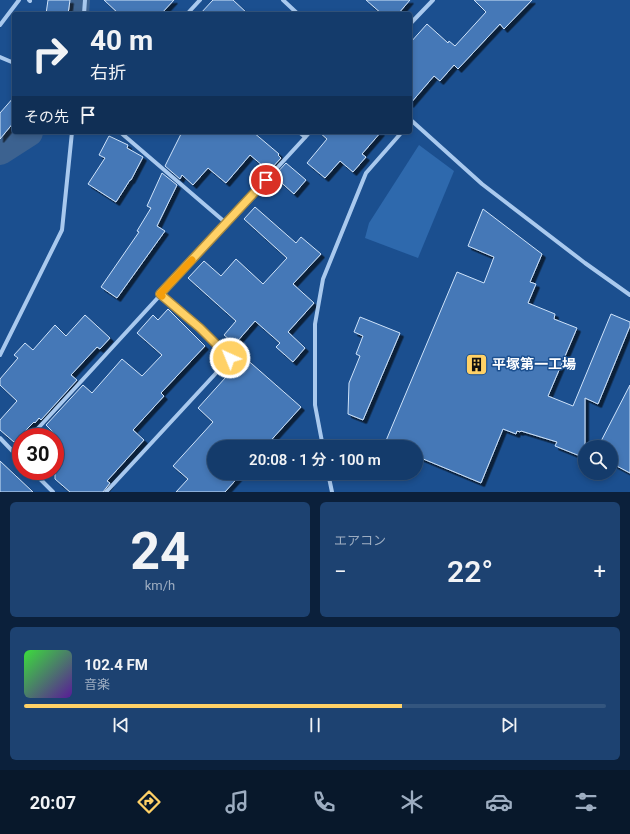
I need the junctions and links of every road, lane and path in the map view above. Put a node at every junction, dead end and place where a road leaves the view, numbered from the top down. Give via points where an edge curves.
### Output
1 (19, 0) edge
2 (85, 0) edge
3 (200, 0) edge
4 (283, 0) edge
5 (433, 0) edge
6 (84, 12) edge
7 (189, 12) edge
8 (296, 12) edge
9 (412, 22) edge
10 (0, 25) edge
11 (0, 57) edge
12 (12, 62) edge
13 (412, 123) edge
14 (72, 134) edge
15 (122, 134) edge
16 (301, 134) edge
17 (308, 134) edge
18 (400, 134) edge
19 (305, 137) junction
20 (226, 223) junction
21 (160, 294) junction
22 (630, 295) edge
23 (0, 355) edge
24 (38, 428) edge
25 (0, 438) edge
26 (322, 440) edge
27 (12, 451) edge
28 (41, 480) edge
29 (329, 480) edge
30 (53, 492) edge
31 (106, 492) edge
32 (332, 492) edge

1 - 10 street
2 - 6 street
3 - 7 street
4 - 8 street
5 - 9 street
11 - 12 street
13 - 22 street via 482,184
14 - 23 street via 62,230
15 - 20 street
16 - 19 street
17 - 19 street
18 - 26 street via 366,173 323,279 315,324 315,405
19 - 20 street
20 - 21 street
21 - 24 street
21 - 31 street via 230,358
25 - 27 street
28 - 30 street
29 - 32 street

